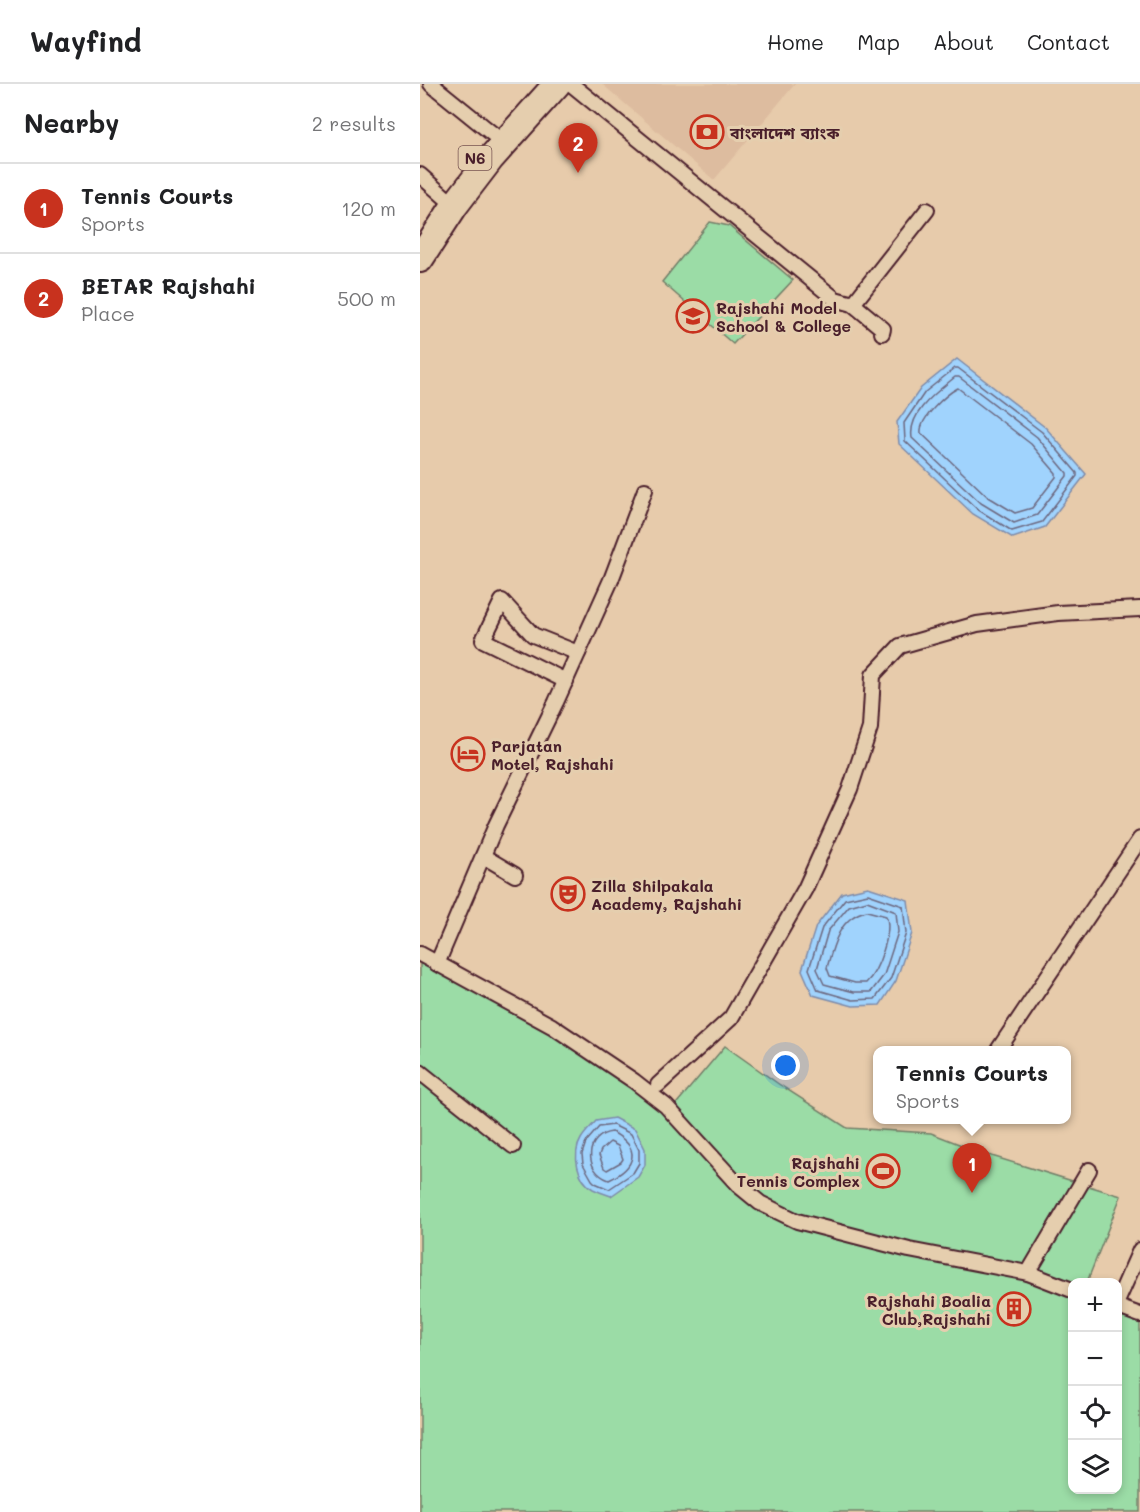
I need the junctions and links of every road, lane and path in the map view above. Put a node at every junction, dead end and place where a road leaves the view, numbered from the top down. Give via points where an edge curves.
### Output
1 (431, 84) edge
2 (539, 84) edge
3 (556, 84) edge
4 (571, 84) edge
5 (494, 135) junction
6 (420, 175) edge
7 (446, 198) junction
8 (927, 210) dead end
9 (420, 238) edge
10 (420, 259) edge
11 (853, 304) junction
12 (882, 333) dead end
13 (645, 490) dead end
14 (1140, 609) edge
15 (578, 653) junction
16 (566, 681) junction
17 (1140, 840) edge
18 (483, 856) junction
19 (515, 875) dead end
20 (420, 954) edge
21 (437, 964) junction
22 (1001, 1046) edge
23 (420, 1072) edge
24 (658, 1084) dead end
25 (513, 1146) dead end
26 (1089, 1170) dead end
27 (1140, 1250) edge
28 (1028, 1273) junction
29 (1068, 1288) edge
30 (1122, 1291) edge
31 (1122, 1308) edge
32 (1140, 1315) edge

1 - 5 street
2 - 5 highway, N6
3 - 10 highway, N6 via 491,158
4 - 11 street via 835,299
5 - 7 highway, N6
6 - 7 street
7 - 9 highway, N6
8 - 11 street
11 - 12 street via 883,329
13 - 15 street
14 - 24 street via 1058,613 977,624 900,646 873,675 870,728 850,789 805,889 731,1018
15 - 16 street
15 - 16 street via 533,635 502,601 483,640
16 - 18 street
17 - 22 street
18 - 19 street
18 - 21 street
20 - 21 street
21 - 28 street via 552,1026 634,1081 666,1106 738,1185 760,1203 797,1221 909,1250
23 - 25 street
26 - 28 street
27 - 30 street
28 - 29 street
31 - 32 street

